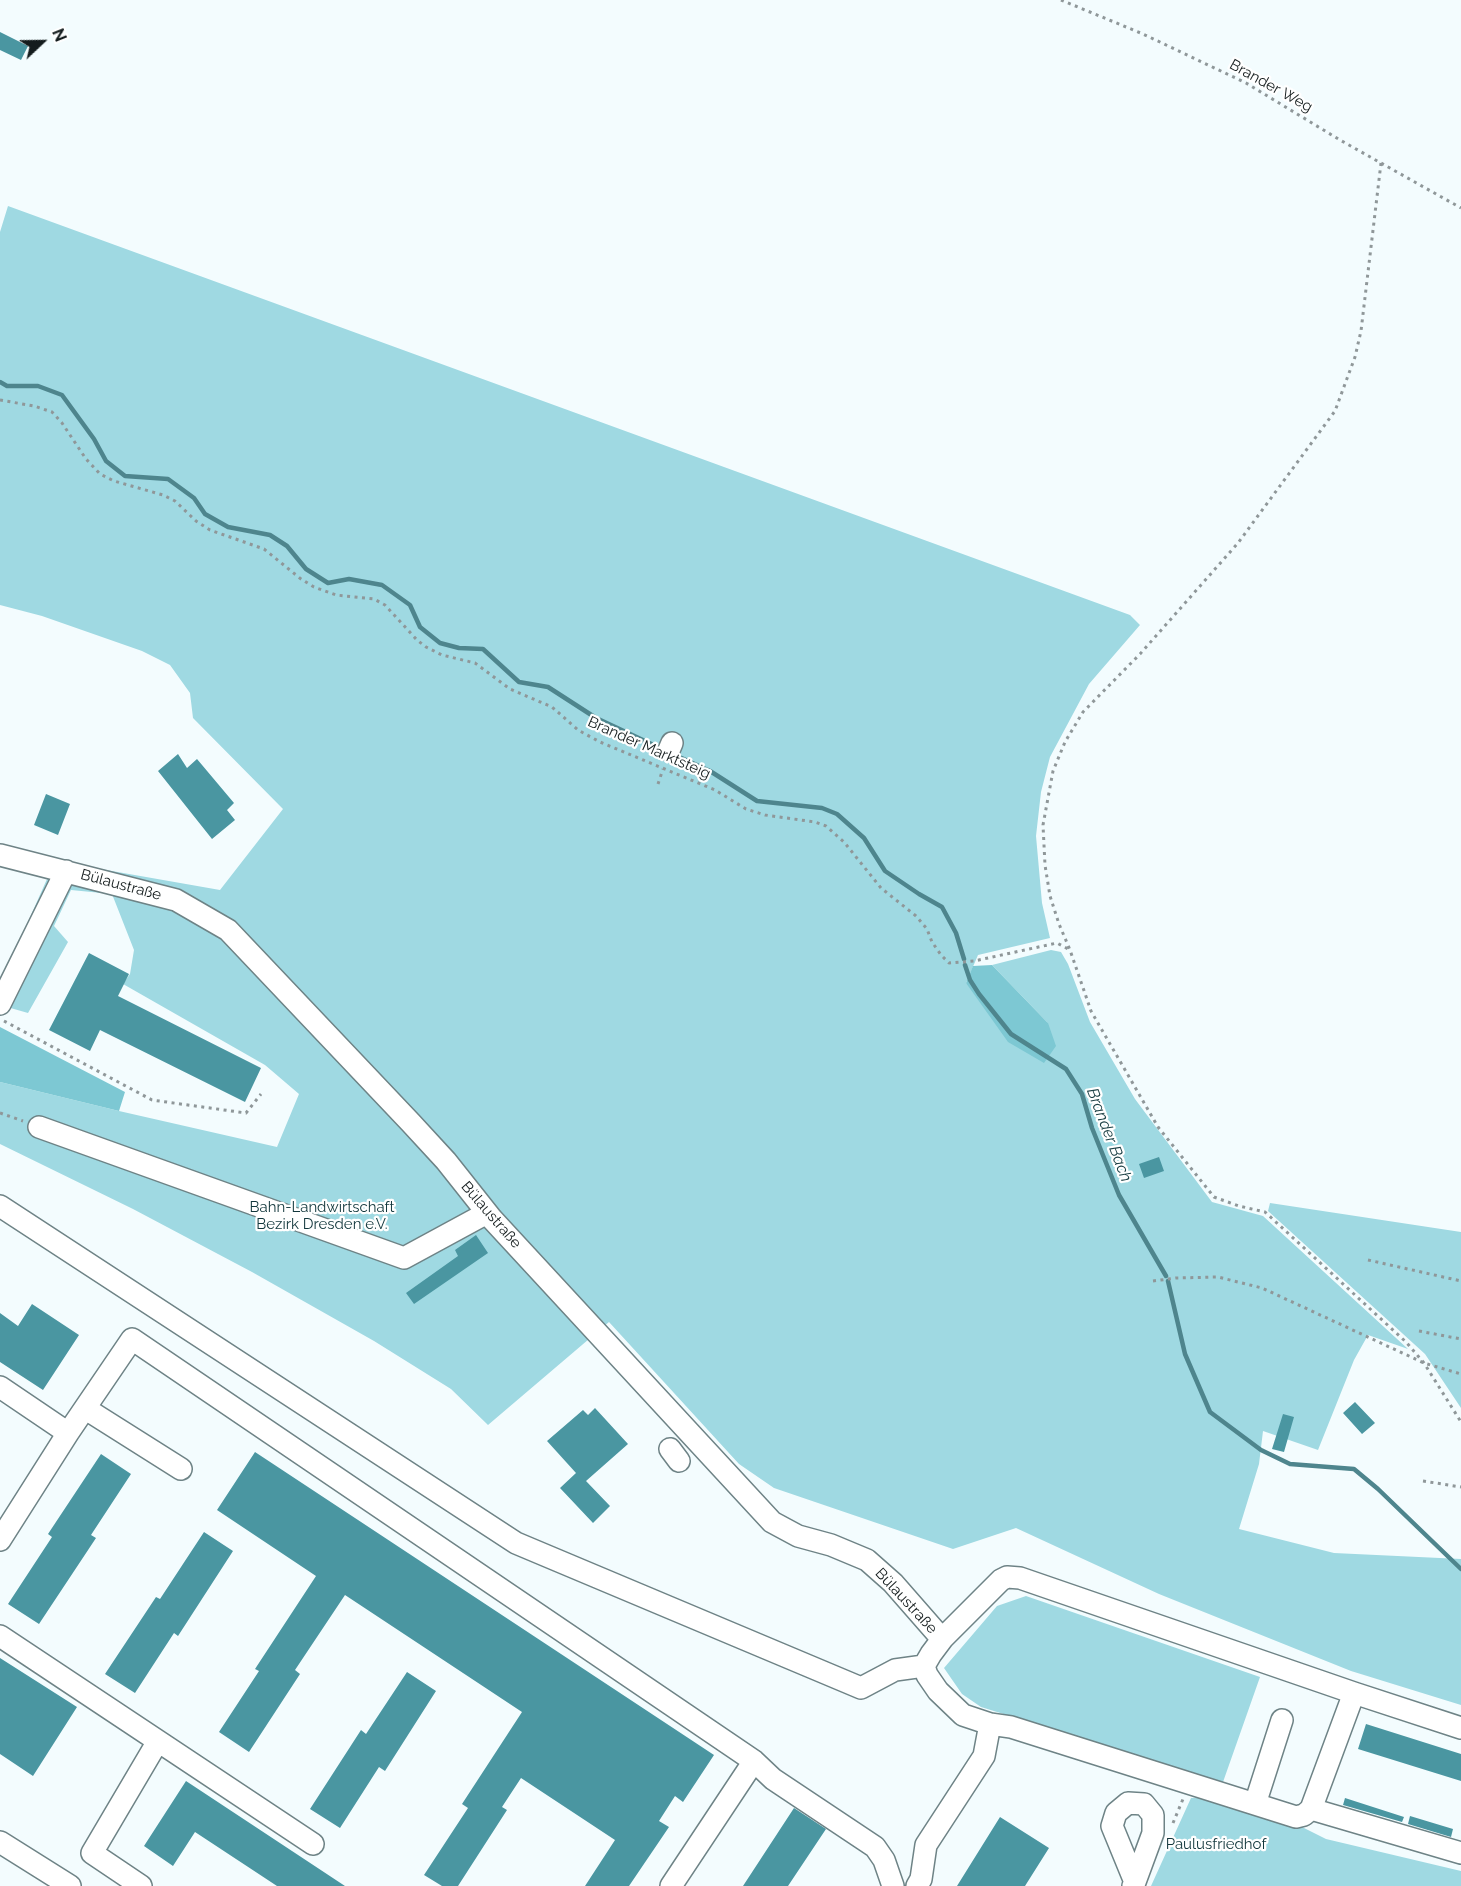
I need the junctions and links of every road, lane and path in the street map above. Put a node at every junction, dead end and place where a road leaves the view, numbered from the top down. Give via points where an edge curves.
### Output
1 (1061, 0) edge
2 (1381, 163) junction
3 (1461, 208) edge
4 (0, 400) edge
5 (667, 755) junction
6 (658, 784) dead end
7 (0, 855) edge
8 (66, 871) junction
9 (1070, 950) junction
10 (0, 1004) edge
11 (0, 1019) edge
12 (261, 1094) dead end
13 (0, 1113) edge
14 (39, 1127) joint
15 (0, 1206) edge
16 (487, 1213) junction
17 (1368, 1260) dead end
18 (1153, 1281) dead end
19 (1461, 1281) edge
20 (1419, 1331) dead end
21 (1461, 1339) edge
22 (1424, 1362) junction
23 (1461, 1374) edge
24 (0, 1387) edge
25 (86, 1409) junction
26 (1461, 1422) edge
27 (68, 1433) junction
28 (181, 1469) dead end
29 (1423, 1481) dead end
30 (1461, 1487) edge
31 (0, 1540) edge
32 (0, 1636) edge
33 (942, 1640) junction
34 (924, 1666) junction
35 (1354, 1693) junction
36 (1282, 1720) dead end
37 (990, 1724) junction
38 (1461, 1728) edge
39 (159, 1741) junction
40 (754, 1761) junction
41 (1255, 1804) junction
42 (1311, 1809) junction
43 (0, 1842) edge
44 (313, 1844) dead end
45 (1461, 1853) edge
46 (70, 1886) edge
47 (141, 1886) edge
48 (671, 1886) edge
49 (893, 1886) edge
50 (917, 1886) edge

1 - 2 path, Brander Weg via 1246,83
2 - 3 path, Brander Weg
2 - 9 path via 1361,331 1335,411 1238,543 1083,712 1053,771 1043,825 1045,865 1050,896
4 - 5 path, Brander Marktsteig via 52,412 100,474 175,501 210,530 264,549 314,587 336,595 374,599 385,605 426,647 475,663 510,689 552,707 578,730 600,742
5 - 6 path
5 - 9 path, Brander Marktsteig via 746,809 826,826 881,888 916,916 950,963 1057,943
7 - 8 street, Bülaustraße
8 - 10 street
8 - 16 street, Bülaustraße via 176,900 228,930 446,1161
9 - 22 path via 1090,1011 1138,1096 1214,1197 1265,1212
11 - 12 path via 152,1100 246,1113
13 - 14 path
14 - 16 street via 404,1258
15 - 34 street via 516,1543 861,1688 896,1670
16 - 33 street, Bülaustraße via 772,1522 798,1536 867,1560 893,1583
17 - 19 path
18 - 22 path via 1218,1277 1262,1288
20 - 21 path
22 - 23 path
22 - 26 path
24 - 27 street
25 - 27 street
25 - 28 street
25 - 40 street via 132,1339
27 - 31 street
29 - 30 path
32 - 39 street
33 - 34 street, Bülaustraße
33 - 35 street, Bülaustraße via 1001,1581 1007,1577 1020,1578
34 - 37 street via 938,1691 963,1715
35 - 38 street, Bülaustraße
35 - 42 street
36 - 41 street
37 - 41 street via 1011,1727
37 - 50 street via 984,1756 926,1845
39 - 44 street
39 - 47 street via 92,1853
40 - 48 street
40 - 49 street via 773,1779 875,1847
41 - 42 street via 1296,1817
42 - 45 street
43 - 46 street

